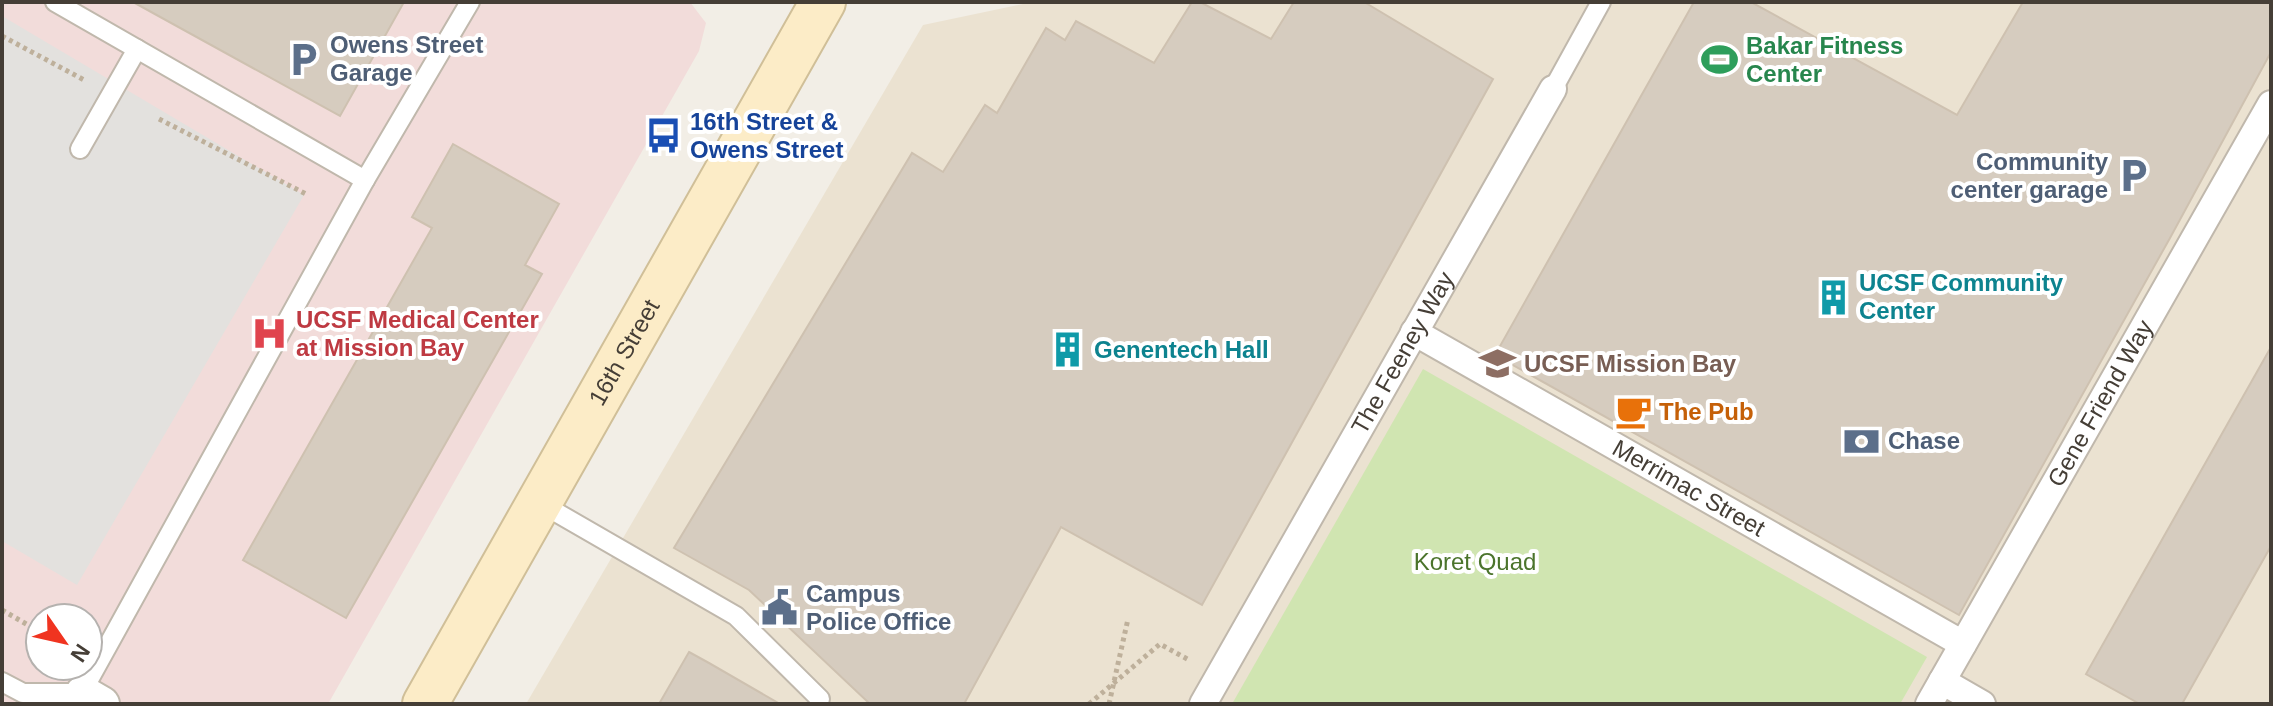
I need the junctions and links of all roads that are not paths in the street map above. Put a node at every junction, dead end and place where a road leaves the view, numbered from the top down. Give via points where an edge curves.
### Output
1 (55, 2) edge
2 (470, 2) edge
3 (823, 2) edge
4 (1601, 2) edge
5 (137, 49) junction
6 (1553, 89) joint
7 (2271, 104) edge
8 (80, 149) dead end
9 (365, 180) junction
10 (1414, 332) junction
11 (537, 502) junction
12 (1963, 644) junction
13 (2, 682) edge
14 (1936, 693) edge
15 (820, 699) dead end
16 (85, 700) edge
17 (425, 704) edge
18 (1203, 704) edge
19 (1982, 704) edge

1 - 5 lane
2 - 9 lane
3 - 11 main road, 16th Street
4 - 6 lane, The Feeney Way
5 - 8 lane
5 - 9 lane
6 - 10 street, The Feeney Way
7 - 12 street, Gene Friend Way
9 - 16 lane
10 - 12 street, Merrimac Street
10 - 18 street, The Feeney Way
11 - 15 lane via 736,616
11 - 17 main road, 16th Street
12 - 14 street, Gene Friend Way
13 - 16 lane via 23,693
14 - 19 street

